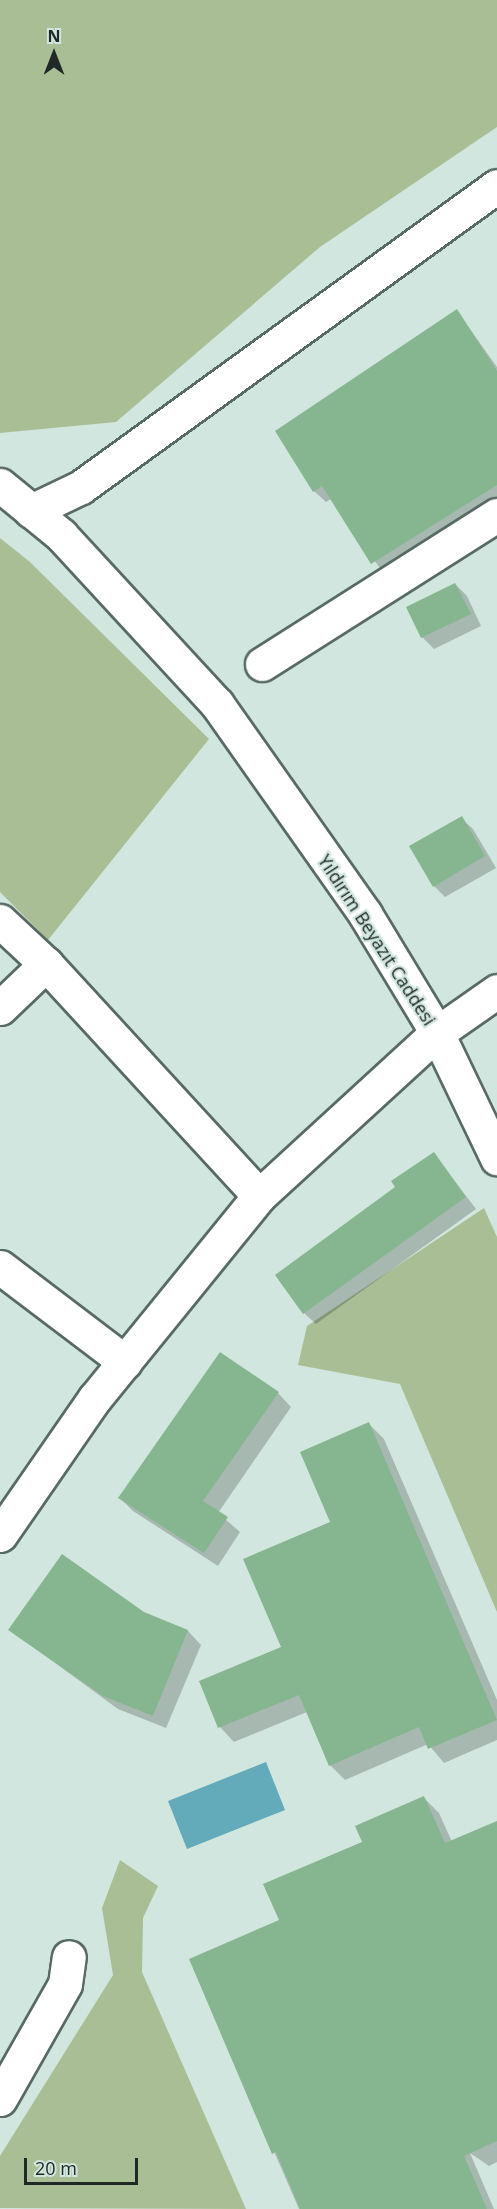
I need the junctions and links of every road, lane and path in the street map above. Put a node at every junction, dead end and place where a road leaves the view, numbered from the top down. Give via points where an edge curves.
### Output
1 (497, 186) edge
2 (0, 485) edge
3 (31, 511) junction
4 (497, 515) edge
5 (262, 664) dead end
6 (0, 921) edge
7 (46, 964) junction
8 (497, 991) edge
9 (0, 1008) edge
10 (436, 1033) junction
11 (497, 1158) edge
12 (259, 1196) junction
13 (0, 1267) edge
14 (124, 1362) junction
15 (0, 1535) edge
16 (69, 1957) dead end
17 (0, 2099) edge

1 - 3 street via 81,487
2 - 3 street, Yıldırım Beyazıt Caddesi
3 - 10 street, Yıldırım Beyazıt Caddesi via 61,535 218,704 365,914
4 - 5 street
6 - 7 street
7 - 9 street
7 - 12 street
8 - 10 street
10 - 11 street, Yıldırım Beyazıt Caddesi
10 - 12 street
12 - 14 street
13 - 14 street
14 - 15 street
16 - 17 street via 65,1984

